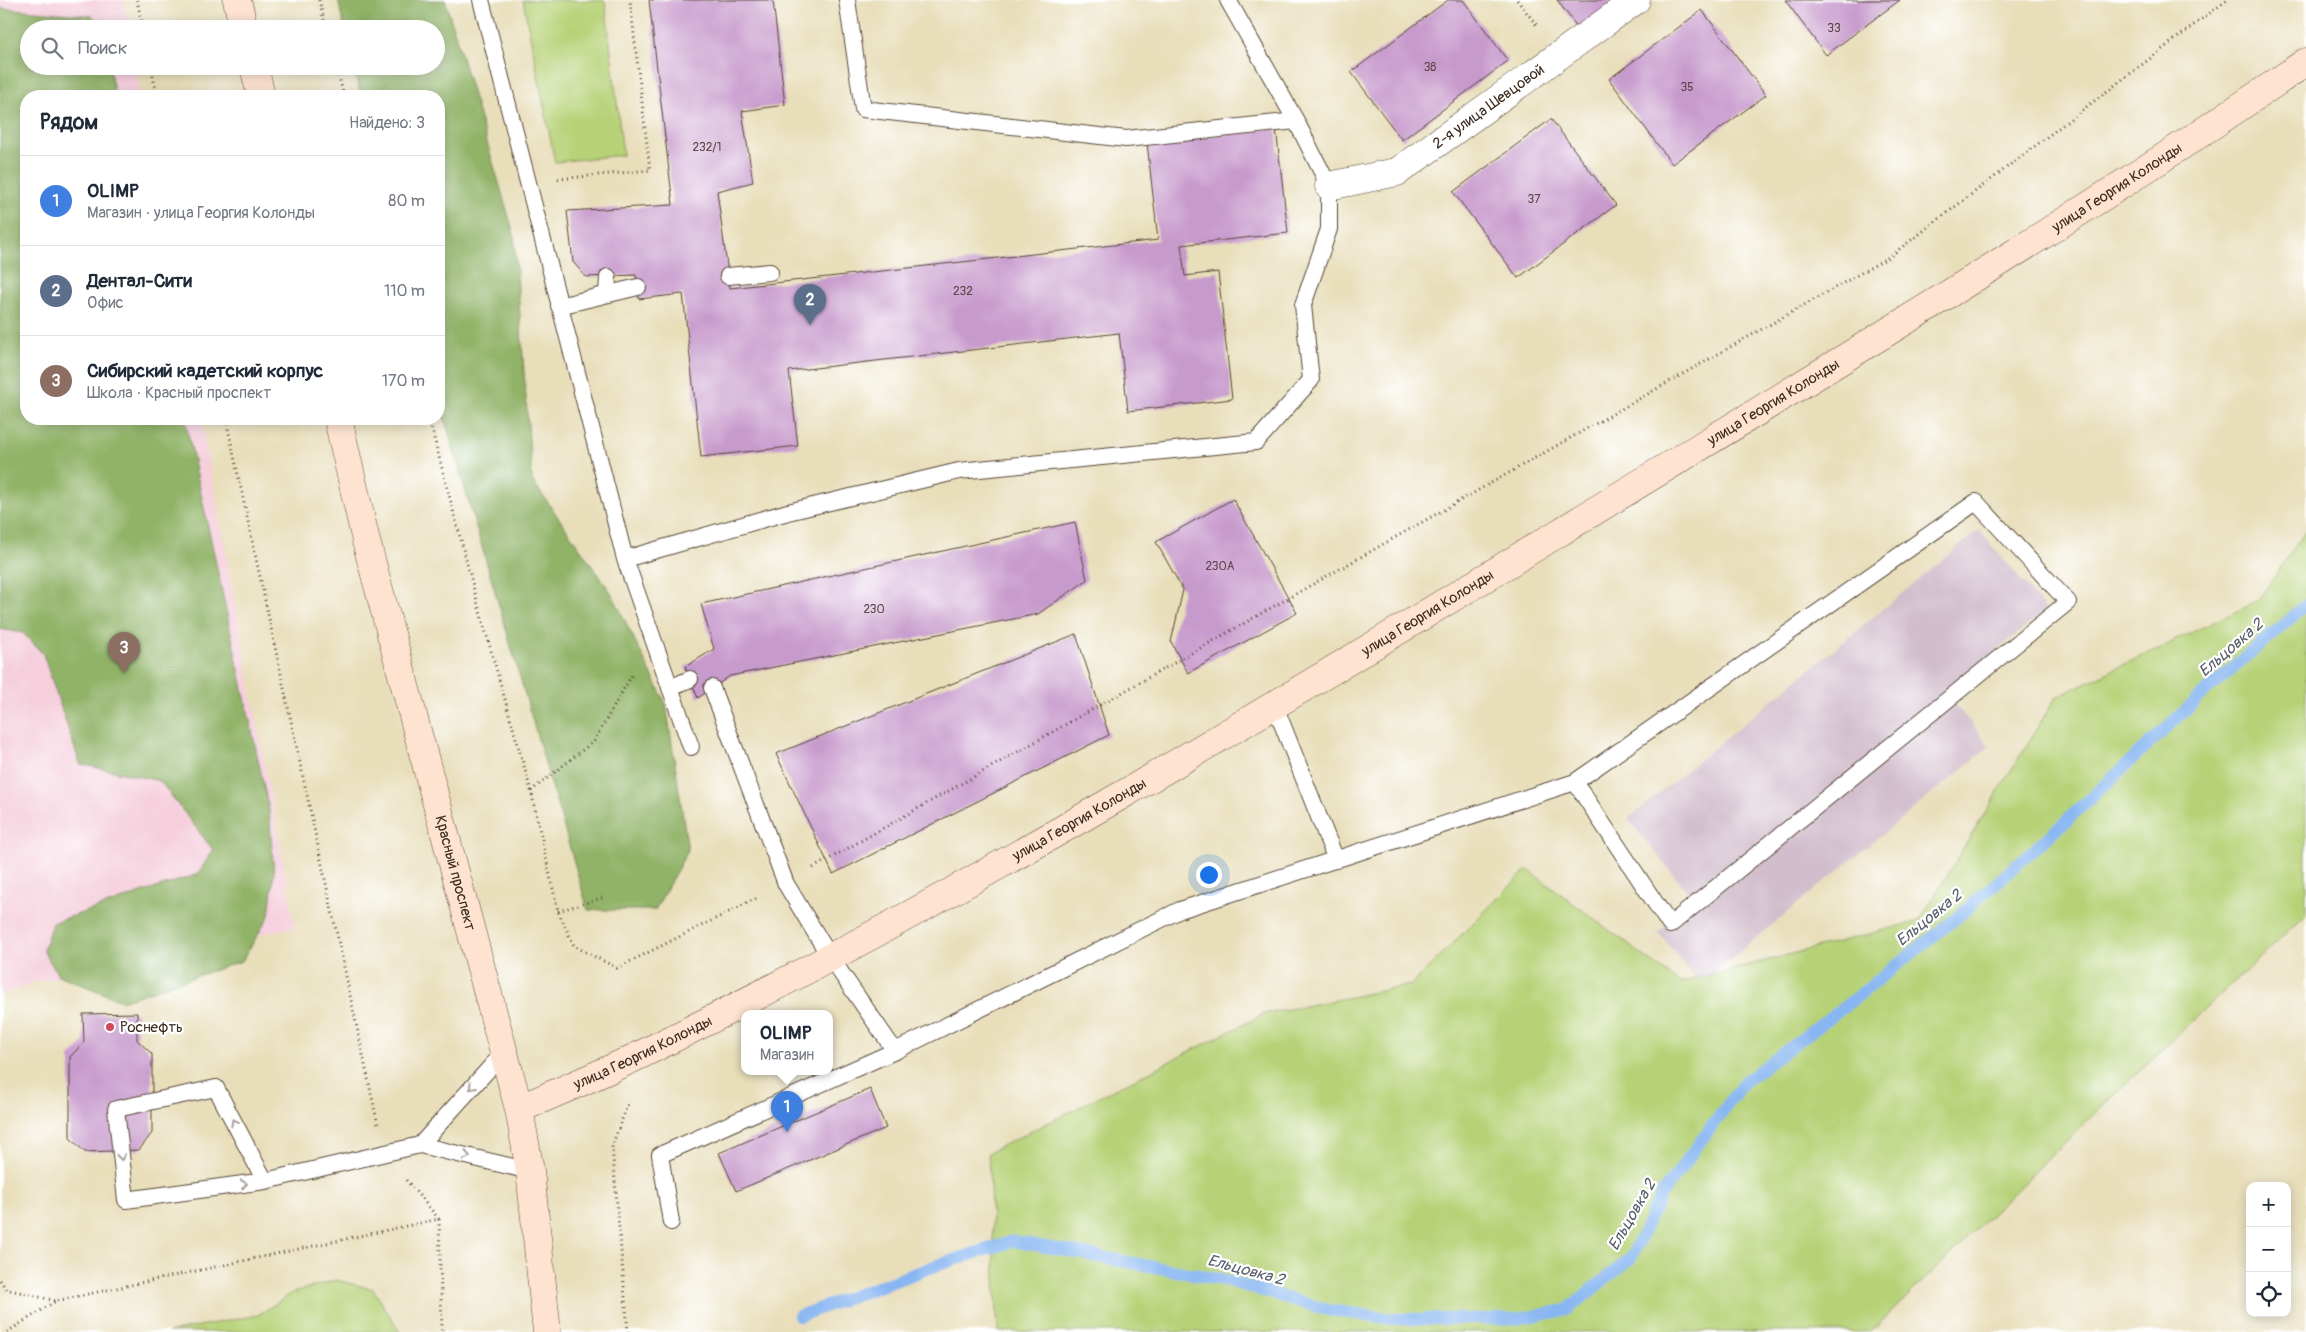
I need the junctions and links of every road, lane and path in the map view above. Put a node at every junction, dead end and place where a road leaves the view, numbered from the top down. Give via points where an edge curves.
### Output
1 (136, 0) edge
2 (237, 0) edge
3 (319, 0) edge
4 (481, 0) edge
5 (630, 0) edge
6 (847, 0) edge
7 (1228, 0) edge
8 (1636, 0) edge
9 (2227, 0) edge
10 (141, 20) edge
11 (242, 20) edge
12 (324, 20) edge
13 (2306, 62) edge
14 (153, 75) edge
15 (256, 75) edge
16 (338, 75) edge
17 (156, 90) edge
18 (260, 90) edge
19 (342, 90) edge
20 (1296, 121) junction
21 (528, 182) junction
22 (1329, 186) junction
23 (770, 272) dead end
24 (728, 276) dead end
25 (608, 277) dead end
26 (638, 286) dead end
27 (607, 294) junction
28 (560, 306) junction
29 (227, 425) edge
30 (339, 425) edge
31 (431, 425) edge
32 (625, 559) junction
33 (653, 639) junction
34 (690, 679) dead end
35 (670, 688) junction
36 (712, 688) dead end
37 (1275, 706) junction
38 (691, 747) dead end
39 (1575, 782) junction
40 (531, 791) junction
41 (1336, 860) junction
42 (786, 884) junction
43 (602, 898) dead end
44 (558, 911) junction
45 (830, 957) junction
46 (505, 1051) junction
47 (895, 1051) junction
48 (632, 1092) dead end
49 (519, 1109) junction
50 (420, 1146) junction
51 (384, 1153) junction
52 (530, 1171) junction
53 (265, 1181) junction
54 (439, 1219) junction
55 (671, 1222) dead end
56 (0, 1280) edge
57 (56, 1301) junction
58 (7, 1332) edge
59 (442, 1332) edge
60 (547, 1332) edge
61 (628, 1332) edge

1 - 10 path
2 - 11 main road
3 - 12 path
4 - 21 lane
5 - 21 path via 650,170
6 - 20 lane via 863,109 1126,139
7 - 20 lane
8 - 22 street, 2-я улица Шевцовой via 1397,172
9 - 42 path via 1888,257
13 - 37 main road, улица Георгия Колонды via 2190,142
14 - 17 path
15 - 18 main road
16 - 19 path
20 - 22 lane
21 - 28 lane
22 - 32 lane via 1329,229 1302,305 1311,380 1256,442 959,471 788,512
23 - 24 lane
25 - 27 lane
26 - 27 lane
27 - 28 lane
28 - 32 lane
29 - 51 path
30 - 46 main road, Красный проспект via 414,725
31 - 40 path
32 - 33 lane
33 - 35 lane
33 - 40 path via 594,741
34 - 35 lane
35 - 38 lane
36 - 42 lane
37 - 41 lane
37 - 45 main road, улица Георгия Колонды via 936,901
39 - 39 lane via 1976,502 2068,602 1670,925
39 - 41 lane
40 - 44 path
41 - 47 lane via 1180,910
42 - 44 path via 617,968 574,946
42 - 45 lane
43 - 44 path
45 - 47 lane
45 - 49 main road, улица Георгия Колонды via 649,1051
46 - 49 main road, Красный проспект
46 -> 50 lane
47 - 55 lane via 660,1155
48 - 61 path via 612,1146
49 - 52 main road, Красный проспект
50 - 51 lane
50 -> 52 lane
51 - 53 lane
51 - 54 path
52 - 60 main road, Красный проспект
53 -> 53 lane via 216,1088 116,1109 126,1200
54 - 57 path
54 - 59 path
56 - 57 path via 6,1289
57 - 58 path

